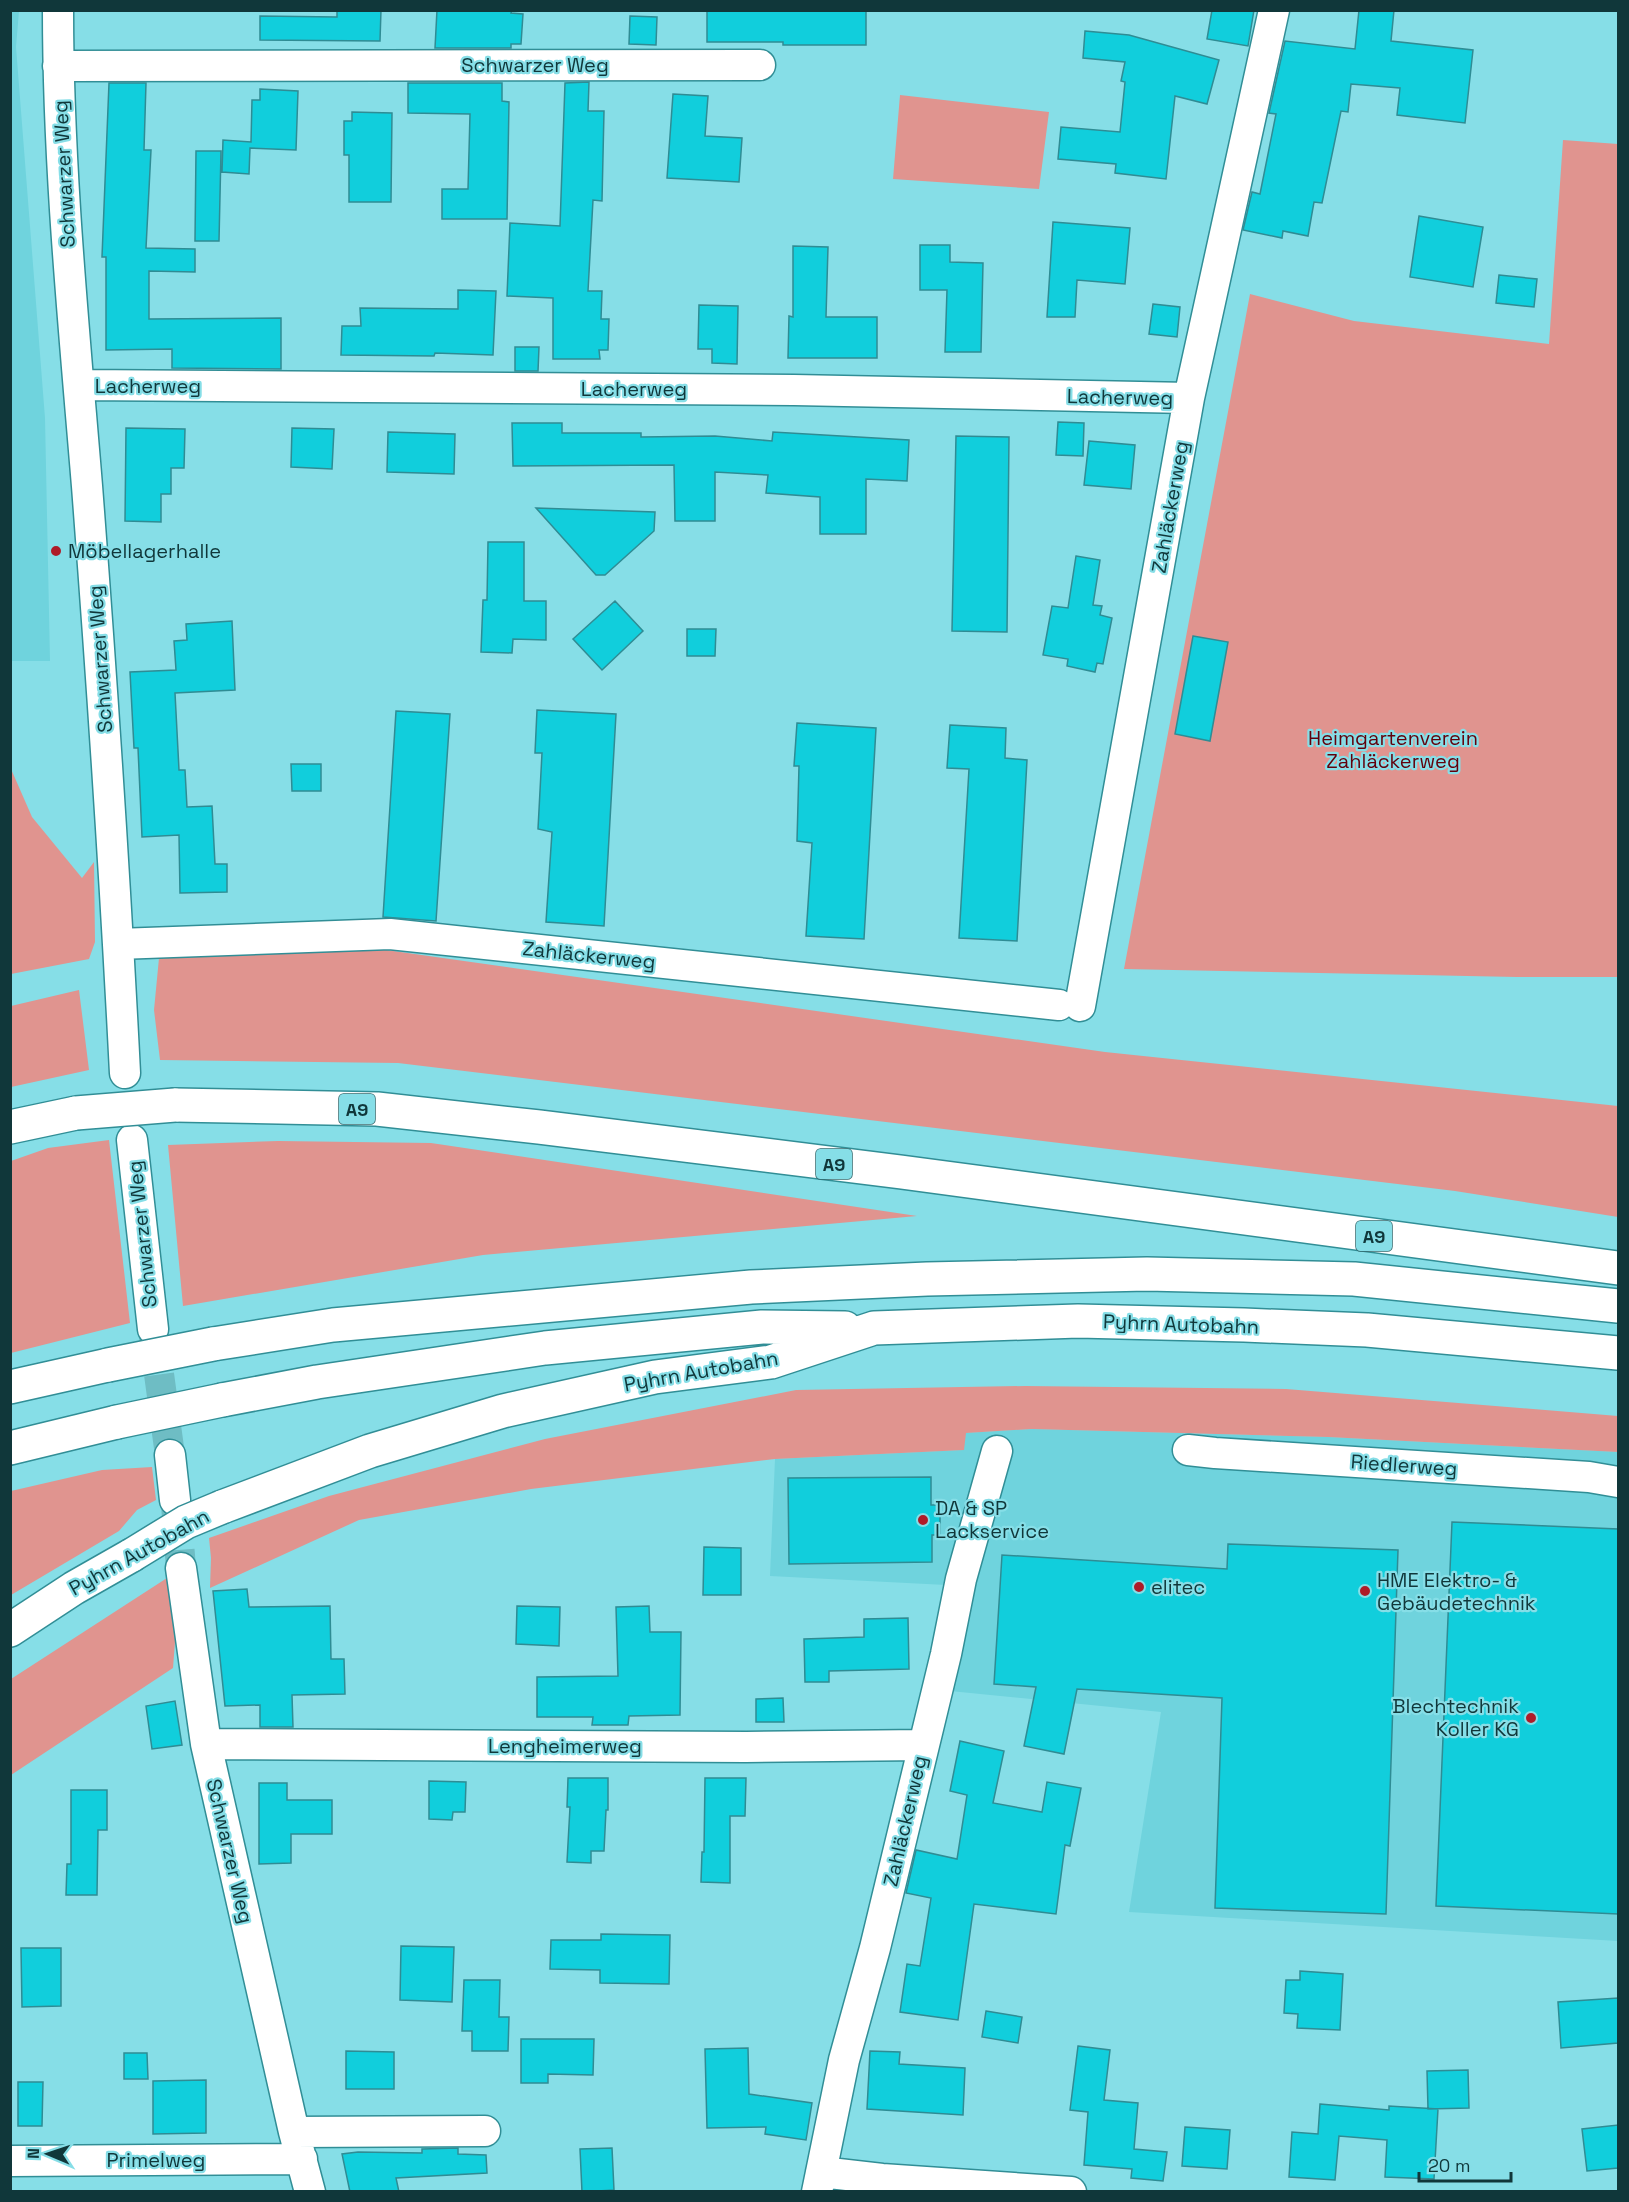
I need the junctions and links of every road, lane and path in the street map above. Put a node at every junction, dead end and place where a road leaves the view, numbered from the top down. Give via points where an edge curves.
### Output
1 (58, 10) edge
2 (1274, 10) edge
3 (760, 65) dead end
4 (58, 66) junction
5 (79, 386) junction
6 (1189, 398) junction
7 (118, 944) junction
8 (125, 1072) dead end
9 (10, 1127) edge
10 (132, 1140) dead end
11 (1618, 1268) edge
12 (1618, 1306) edge
13 (874, 1328) junction
14 (153, 1329) tunnel mouth
15 (1618, 1353) edge
16 (10, 1387) edge
17 (10, 1448) edge
18 (1188, 1450) dead end
19 (997, 1451) dead end
20 (170, 1455) tunnel mouth
21 (1618, 1482) edge
22 (176, 1500) tunnel mouth
23 (181, 1568) tunnel mouth
24 (10, 1630) edge
25 (206, 1744) junction
26 (923, 1745) junction
27 (484, 2131) dead end
28 (298, 2146) junction
29 (10, 2161) edge
30 (819, 2182) edge
31 (310, 2192) edge
32 (1071, 2192) edge

1 - 4 street, Schwarzer Weg
2 - 6 street, Zahläckerweg
3 - 4 street, Schwarzer Weg
4 - 5 street, Schwarzer Weg
5 - 6 street, Lacherweg via 794,390
5 - 7 street, Schwarzer Weg
6 - 7 street, Zahläckerweg via 1069,1005 390,934
7 - 8 street, Schwarzer Weg
9 - 11 highway, A9, bridge via 76,1113 175,1106 377,1109 901,1172
10 - 14 street, Schwarzer Weg
12 - 16 highway, bridge via 1354,1279 1147,1274 739,1288 333,1325 213,1344
13 - 15 highway, Pyhrn Autobahn via 1078,1321 1244,1325 1367,1330
13 - 17 highway, bridge via 762,1327 545,1348 317,1382
13 - 24 highway, Pyhrn Autobahn, bridge via 771,1362 655,1377 503,1410 370,1451 186,1522
18 - 21 street, Riedlerweg
19 - 26 street, Zahläckerweg via 961,1579
20 - 22 street
23 - 25 street, Schwarzer Weg
25 - 26 street, Lengheimerweg
25 - 28 street, Schwarzer Weg
26 - 30 street, Zahläckerweg via 844,2060
27 - 28 street
28 - 29 street, Primelweg
28 - 31 street, Schwarzer Weg
30 - 32 street via 882,2179

